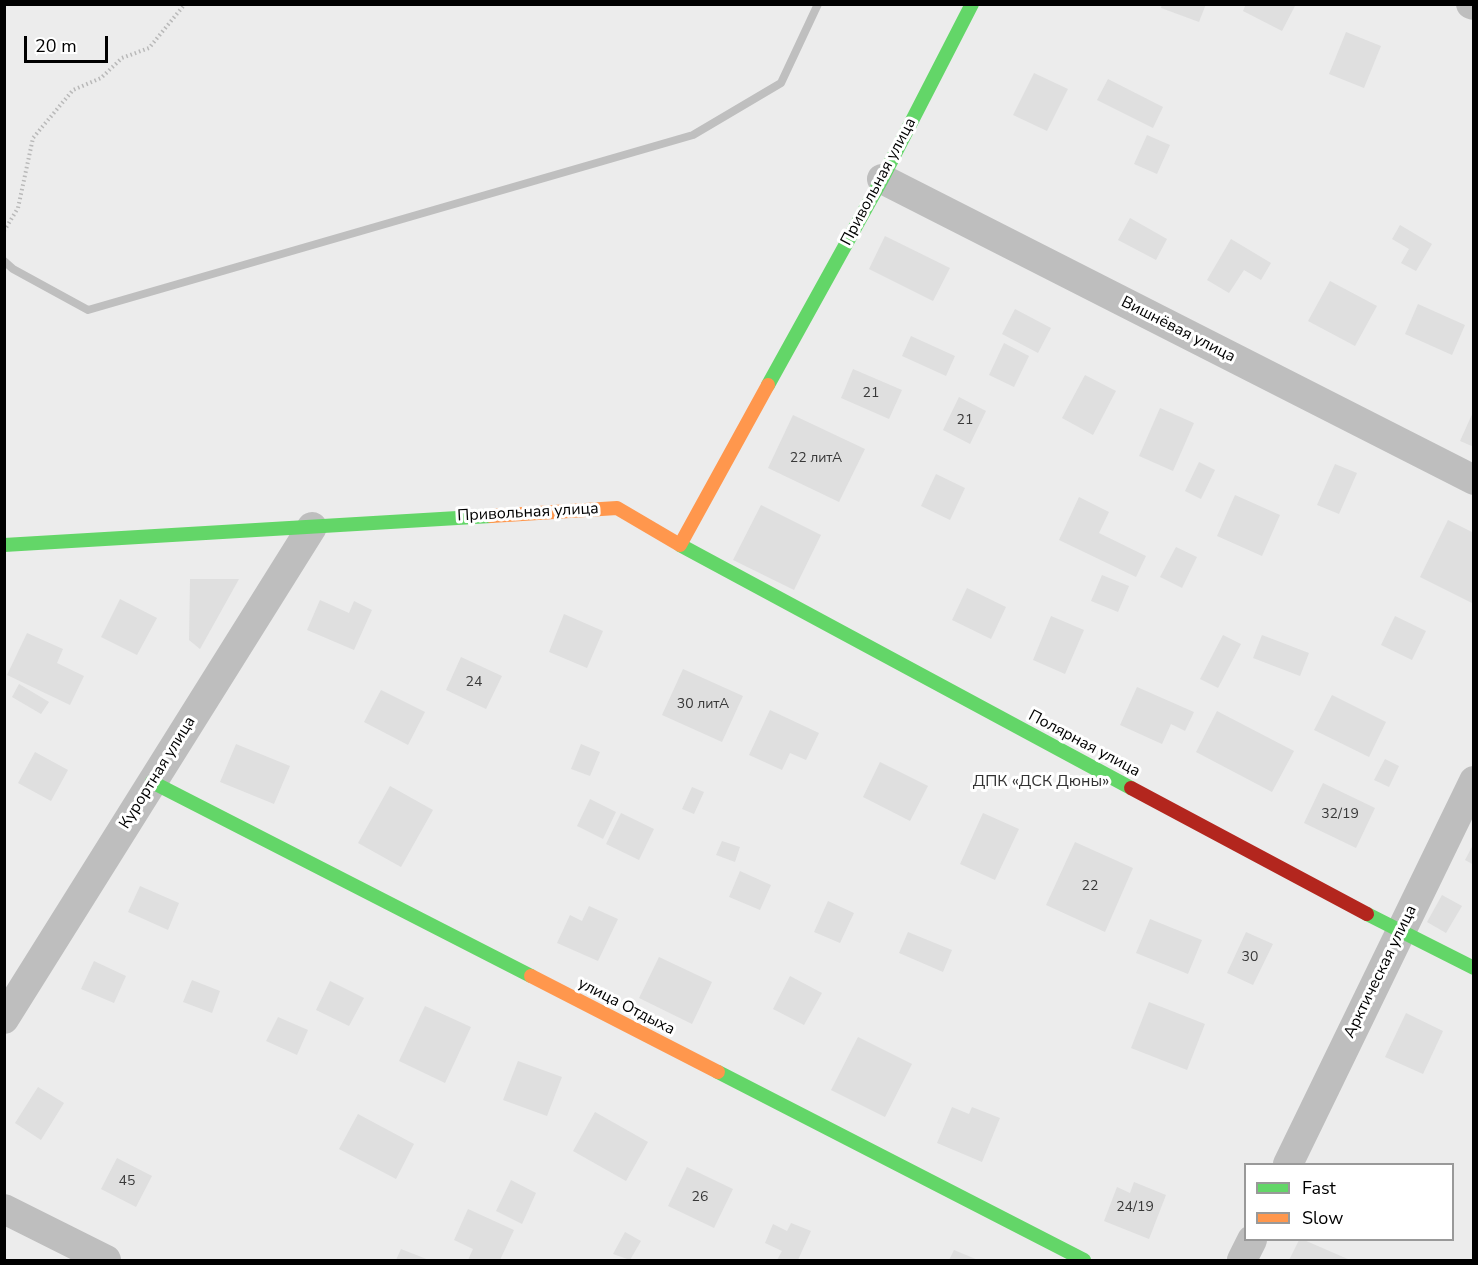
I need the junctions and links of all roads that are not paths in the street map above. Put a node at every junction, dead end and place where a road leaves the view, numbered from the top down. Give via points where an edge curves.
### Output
1 (972, 4) edge
2 (882, 179) junction
3 (1473, 480) edge
4 (312, 526) junction
5 (4, 545) edge
6 (680, 545) junction
7 (1473, 781) edge
8 (152, 782) junction
9 (1400, 932) junction
10 (1473, 968) edge
11 (4, 1019) edge
12 (1288, 1163) edge
13 (4, 1209) edge
14 (1251, 1241) edge
15 (106, 1260) edge
16 (1084, 1260) edge
17 (1242, 1260) edge

1 - 2 street, Привольная улица
2 - 3 street, Вишнёвая улица
2 - 6 street, Привольная улица
4 - 5 street, Привольная улица
4 - 6 street, Привольная улица via 617,508
4 - 8 street, Курортная улица
6 - 9 street, Полярная улица
7 - 9 street, Арктическая улица
8 - 11 street, Курортная улица
8 - 16 street, улица Отдыха
9 - 10 street, Полярная улица
9 - 12 street, Арктическая улица
13 - 15 street
14 - 17 street

